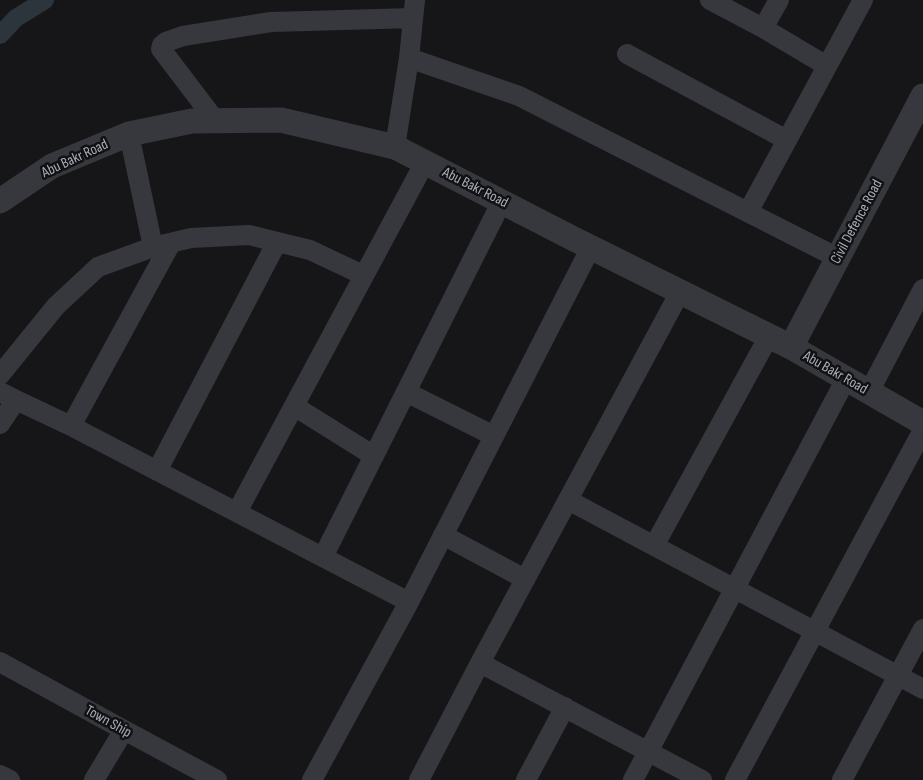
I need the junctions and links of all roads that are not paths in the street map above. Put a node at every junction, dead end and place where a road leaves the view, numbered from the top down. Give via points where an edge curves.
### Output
1 (710, 0) edge
2 (779, 0) edge
3 (864, 0) edge
4 (414, 9) edge
5 (763, 28) junction
6 (627, 54) dead end
7 (409, 58) junction
8 (827, 66) junction
9 (921, 105) edge
10 (215, 120) junction
11 (129, 134) junction
12 (787, 140) junction
13 (395, 147) junction
14 (425, 162) junction
15 (0, 201) edge
16 (502, 201) junction
17 (748, 212) junction
18 (277, 242) junction
19 (162, 245) junction
20 (591, 247) junction
21 (838, 258) junction
22 (363, 276) junction
23 (923, 289) edge
24 (680, 292) junction
25 (769, 336) junction
26 (791, 347) junction
27 (0, 376) edge
28 (846, 379) junction
29 (406, 392) junction
30 (869, 392) junction
31 (8, 396) edge
32 (294, 406) junction
33 (923, 423) edge
34 (0, 424) edge
35 (71, 426) junction
36 (923, 430) edge
37 (494, 436) junction
38 (374, 456) junction
39 (157, 471) junction
40 (568, 500) junction
41 (237, 512) junction
42 (443, 535) junction
43 (654, 546) junction
44 (323, 557) junction
45 (525, 579) junction
46 (734, 589) junction
47 (409, 602) junction
48 (923, 629) edge
49 (815, 632) junction
50 (0, 662) edge
51 (480, 663) junction
52 (898, 676) junction
53 (923, 689) edge
54 (565, 707) junction
55 (124, 730) junction
56 (648, 751) junction
57 (0, 775) edge
58 (10, 780) edge
59 (94, 780) edge
60 (217, 780) edge
61 (312, 780) edge
62 (419, 780) edge
63 (526, 780) edge
64 (633, 780) edge
65 (702, 780) edge
66 (735, 780) edge
67 (842, 780) edge

1 - 5 street
2 - 5 street
3 - 8 street
4 - 7 street
4 - 10 street via 271,22 183,36 166,42 161,49
5 - 8 street
6 - 12 street
7 - 13 street
7 - 17 street via 519,96
8 - 12 street
9 - 21 street, Civil Defence Road
10 - 11 street, Abu Bakr Road via 192,121
10 - 13 street, Abu Bakr Road via 281,120
11 - 15 street, Abu Bakr Road via 52,166
11 - 19 street
12 - 17 street
13 - 14 street, Abu Bakr Road
14 - 16 street, Abu Bakr Road
14 - 22 street
16 - 20 street, Abu Bakr Road
16 - 29 street
17 - 21 street
18 - 19 street via 249,235 191,238
18 - 22 street via 310,250
18 - 39 street
19 - 27 street via 98,267 56,306
19 - 35 street
20 - 24 street, Abu Bakr Road
20 - 37 street
21 - 26 street, Civil Defence Road
22 - 32 street
23 - 30 street
24 - 25 street, Abu Bakr Road
24 - 40 street
25 - 26 street, Abu Bakr Road
25 - 43 street
26 - 28 street, Abu Bakr Road
28 - 30 street, Abu Bakr Road
28 - 46 street
29 - 37 street
29 - 38 street
30 - 33 street, Abu Bakr Road
31 - 34 street
31 - 35 street
32 - 38 street
32 - 41 street
35 - 39 street
36 - 49 street
37 - 42 street
38 - 44 street
39 - 41 street
40 - 43 street
40 - 45 street
41 - 44 street
42 - 45 street
42 - 47 street
43 - 46 street
44 - 47 street
45 - 51 street
46 - 49 street
46 - 56 street
47 - 61 street
48 - 52 street
49 - 52 street
49 - 66 street
50 - 55 street, Town Ship
51 - 54 street
51 - 62 street
52 - 53 street
52 - 67 street
54 - 56 street
54 - 63 street
55 - 59 street
55 - 60 street, Town Ship
56 - 64 street
56 - 65 street
57 - 58 street

